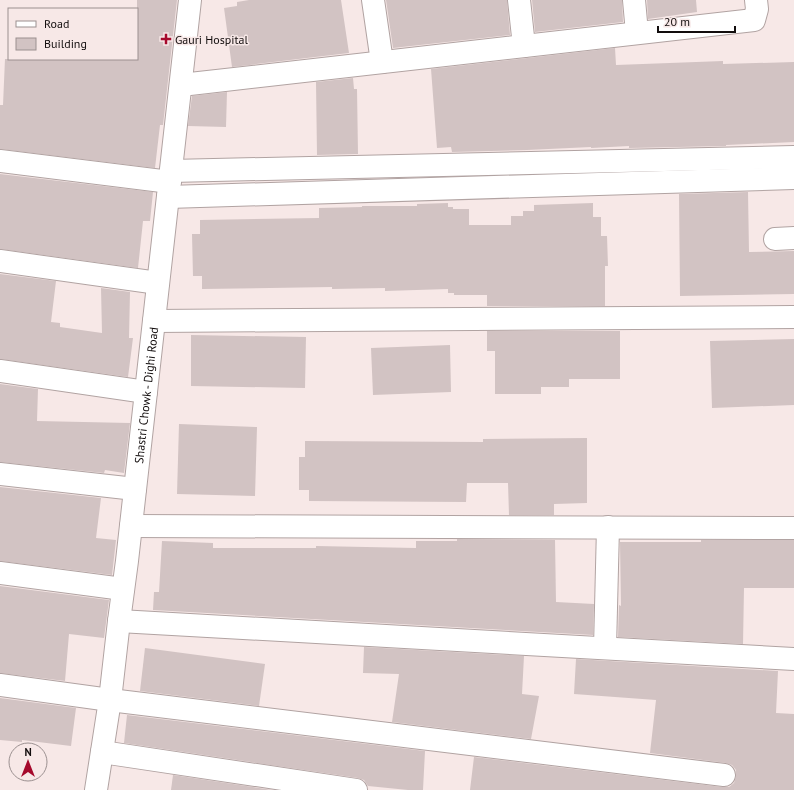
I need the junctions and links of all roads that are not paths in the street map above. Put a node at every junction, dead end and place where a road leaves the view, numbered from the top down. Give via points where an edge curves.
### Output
1 (190, 0) edge
2 (373, 0) edge
3 (519, 0) edge
4 (634, 0) edge
5 (756, 0) edge
6 (637, 33) junction
7 (524, 46) junction
8 (382, 62) junction
9 (181, 85) junction
10 (794, 158) edge
11 (0, 161) edge
12 (794, 178) edge
13 (170, 183) junction
14 (0, 261) edge
15 (158, 283) junction
16 (794, 317) edge
17 (154, 321) junction
18 (0, 371) edge
19 (146, 392) junction
20 (0, 474) edge
21 (135, 489) junction
22 (131, 526) junction
23 (608, 527) junction
24 (794, 528) edge
25 (0, 573) edge
26 (123, 589) junction
27 (119, 621) junction
28 (604, 648) junction
29 (794, 659) edge
30 (0, 685) edge
31 (110, 700) junction
32 (102, 752) junction
33 (724, 774) dead end
34 (96, 790) edge
35 (356, 790) edge

1 - 9 street, Shastri Chowk - Dighi Road
2 - 8 street
3 - 7 street
4 - 6 street
5 - 6 street via 754,20
6 - 7 street
7 - 8 street
8 - 9 street
9 - 13 street, Shastri Chowk - Dighi Road
10 - 13 street
11 - 13 street
12 - 13 street
13 - 15 street, Shastri Chowk - Dighi Road
14 - 15 street
15 - 17 street, Shastri Chowk - Dighi Road
16 - 17 street
17 - 19 street, Shastri Chowk - Dighi Road
18 - 19 street
19 - 21 street, Shastri Chowk - Dighi Road
20 - 21 street
21 - 22 street, Shastri Chowk - Dighi Road
22 - 23 street
22 - 26 street, Shastri Chowk - Dighi Road
23 - 24 street
23 - 28 street
25 - 26 street
26 - 27 street, Shastri Chowk - Dighi Road
27 - 28 street
27 - 31 street, Shastri Chowk - Dighi Road
28 - 29 street
30 - 31 street
31 - 32 street, Shastri Chowk - Dighi Road
31 - 33 street
32 - 34 street, Shastri Chowk - Dighi Road
32 - 35 street

